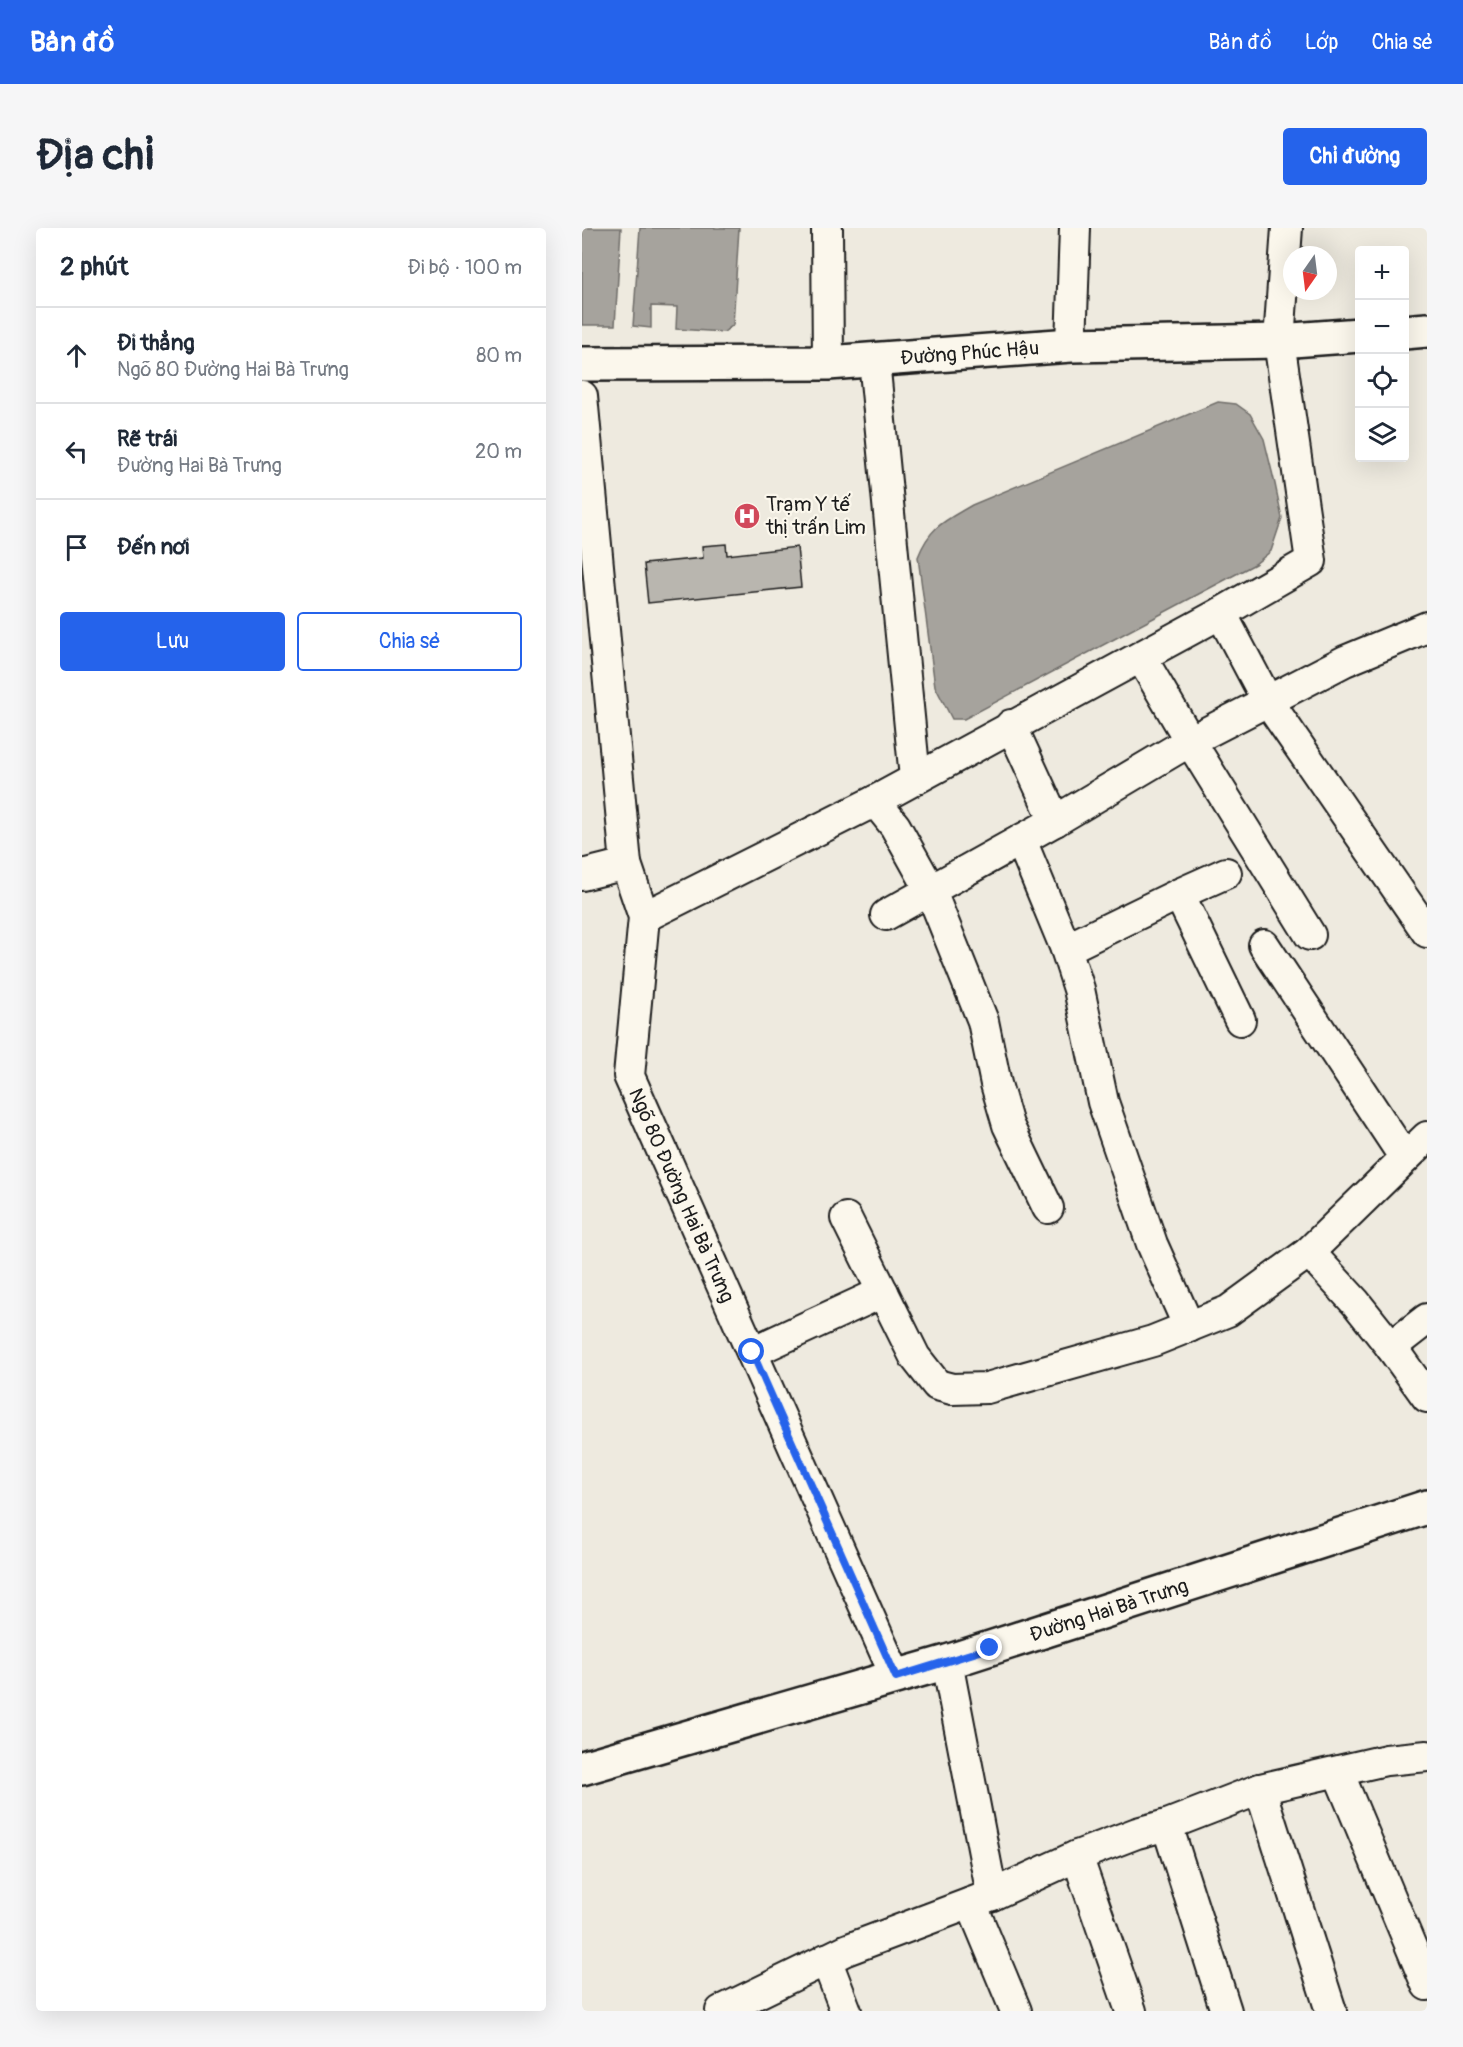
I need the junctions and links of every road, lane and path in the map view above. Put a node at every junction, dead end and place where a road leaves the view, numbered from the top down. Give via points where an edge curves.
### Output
1 (827, 228) edge
2 (1075, 228) edge
3 (1287, 228) edge
4 (1427, 330) edge
5 (1409, 332) edge
6 (1355, 335) edge
7 (1279, 341) junction
8 (1071, 345) junction
9 (874, 360) junction
10 (828, 363) junction
11 (582, 364) edge
12 (582, 396) edge
13 (1221, 614) junction
14 (1427, 627) edge
15 (1141, 657) junction
16 (1267, 700) junction
17 (1011, 726) junction
18 (1190, 741) junction
19 (915, 778) junction
20 (875, 801) junction
21 (1055, 820) junction
22 (1022, 840) junction
23 (626, 864) junction
24 (1226, 873) dead end
25 (582, 875) edge
26 (930, 889) junction
27 (1179, 894) junction
28 (886, 915) dead end
29 (644, 917) junction
30 (1427, 932) edge
31 (1310, 935) dead end
32 (1264, 945) dead end
33 (1066, 949) junction
34 (1240, 1020) dead end
35 (1427, 1137) edge
36 (1404, 1158) junction
37 (1048, 1208) dead end
38 (846, 1218) dead end
39 (1309, 1252) junction
40 (883, 1292) junction
41 (1427, 1319) edge
42 (1189, 1327) junction
43 (1391, 1347) junction
44 (752, 1352) junction
45 (1427, 1398) edge
46 (1427, 1508) edge
47 (947, 1662) junction
48 (896, 1677) junction
49 (1427, 1756) edge
50 (582, 1768) edge
51 (1338, 1772) junction
52 (1260, 1789) junction
53 (1167, 1825) junction
54 (1077, 1856) junction
55 (982, 1899) junction
56 (826, 1959) junction
57 (1427, 1985) edge
58 (721, 2011) edge
59 (846, 2011) edge
60 (1016, 2011) edge
61 (1131, 2011) edge
62 (1226, 2011) edge
63 (1331, 2011) edge

1 - 10 street
2 - 8 street
3 - 7 street
4 - 5 main road
6 - 7 main road, Đường Phúc Hậu
7 - 8 main road, Đường Phúc Hậu
7 - 13 street via 1311,561
8 - 9 main road, Đường Phúc Hậu
9 - 10 main road, Đường Phúc Hậu
9 - 19 street
10 - 11 main road, Đường Phúc Hậu
12 - 23 street, Ngõ 80 Đường Hai Bà Trưng
13 - 15 street
13 - 16 street
14 - 16 street via 1345,661
15 - 17 street
15 - 18 street
16 - 18 street
16 - 30 street
17 - 19 street
17 - 21 street
18 - 21 street
18 - 31 street
19 - 20 street
20 - 26 street via 895,826
20 - 29 street
21 - 22 street
22 - 26 street
22 - 33 street
23 - 25 street
23 - 29 street, Ngõ 80 Đường Hai Bà Trưng
24 - 27 street
26 - 28 street
26 - 37 street via 983,1021 1008,1125
27 - 33 street
27 - 34 street
29 - 44 street, Ngõ 80 Đường Hai Bà Trưng via 629,1076
32 - 36 street
33 - 42 street via 1079,989 1102,1102 1152,1244
35 - 36 street
36 - 39 street
38 - 40 street
39 - 42 street via 1228,1311
39 - 43 street
40 - 42 street via 915,1357 937,1386 952,1389 987,1388
40 - 44 street
41 - 43 street
43 - 45 street
44 - 48 street, Ngõ 80 Đường Hai Bà Trưng
46 - 47 main road, Đường Hai Bà Trưng
47 - 48 main road, Đường Hai Bà Trưng
47 - 55 street
48 - 50 main road, Đường Hai Bà Trưng
49 - 51 street via 1386,1760
51 - 52 street
51 - 57 street
52 - 53 street
52 - 63 street
53 - 54 street
53 - 62 street
54 - 55 street
54 - 61 street
55 - 56 street
55 - 60 street
56 - 58 street
56 - 59 street

